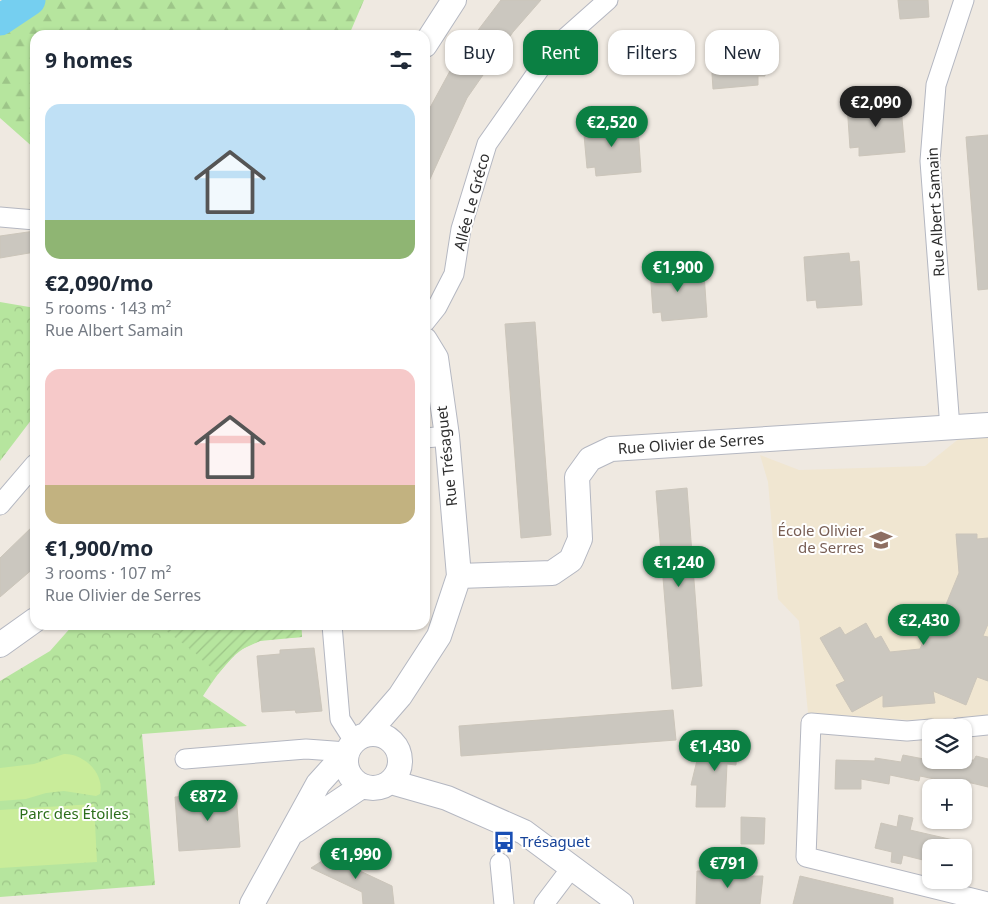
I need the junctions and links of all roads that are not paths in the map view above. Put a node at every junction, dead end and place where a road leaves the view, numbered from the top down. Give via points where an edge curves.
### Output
1 (454, 0) edge
2 (608, 0) edge
3 (964, 0) edge
4 (430, 37) edge
5 (0, 217) edge
6 (30, 220) edge
7 (430, 316) edge
8 (430, 348) edge
9 (988, 425) edge
10 (950, 428) junction
11 (436, 437) edge
12 (30, 470) edge
13 (0, 505) edge
14 (459, 576) junction
15 (30, 624) edge
16 (332, 630) edge
17 (0, 646) edge
18 (400, 696) junction
19 (988, 725) edge
20 (972, 727) edge
21 (922, 730) edge
22 (356, 742) junction
23 (397, 751) junction
24 (185, 759) dead end
25 (391, 782) junction
26 (362, 786) junction
27 (448, 798) junction
28 (292, 833) junction
29 (500, 863) dead end
30 (572, 868) junction
31 (988, 902) edge
32 (252, 904) edge
33 (504, 904) edge
34 (544, 904) edge
35 (621, 904) edge

1 - 4 street
2 - 7 street, Allée Le Gréco via 555,47 487,144 461,229 454,274
3 - 10 street, Rue Albert Samain via 936,85 930,161
5 - 6 street
8 - 11 street, Rue Trésaguet via 436,358
9 - 10 street, Rue Olivier de Serres
10 - 14 street, Rue Olivier de Serres via 610,450 590,459 577,477 580,540 571,560 552,573
11 - 14 street, Rue Trésaguet
12 - 13 street
14 - 18 street via 439,636
15 - 17 street
16 - 22 street via 340,719
18 - 22 street
18 - 23 street
19 - 20 street
21 - 31 street via 811,723 806,857
22 - 23 street via 381,735
22 - 24 street via 306,750
22 - 26 street via 346,766 352,778
22 - 28 street via 318,784
23 - 25 street via 399,772
23 - 27 street
25 - 26 street via 376,789
25 - 27 street
26 - 28 street
27 - 30 street via 524,832
28 - 32 street
29 - 33 street
30 - 34 street
30 - 35 street

